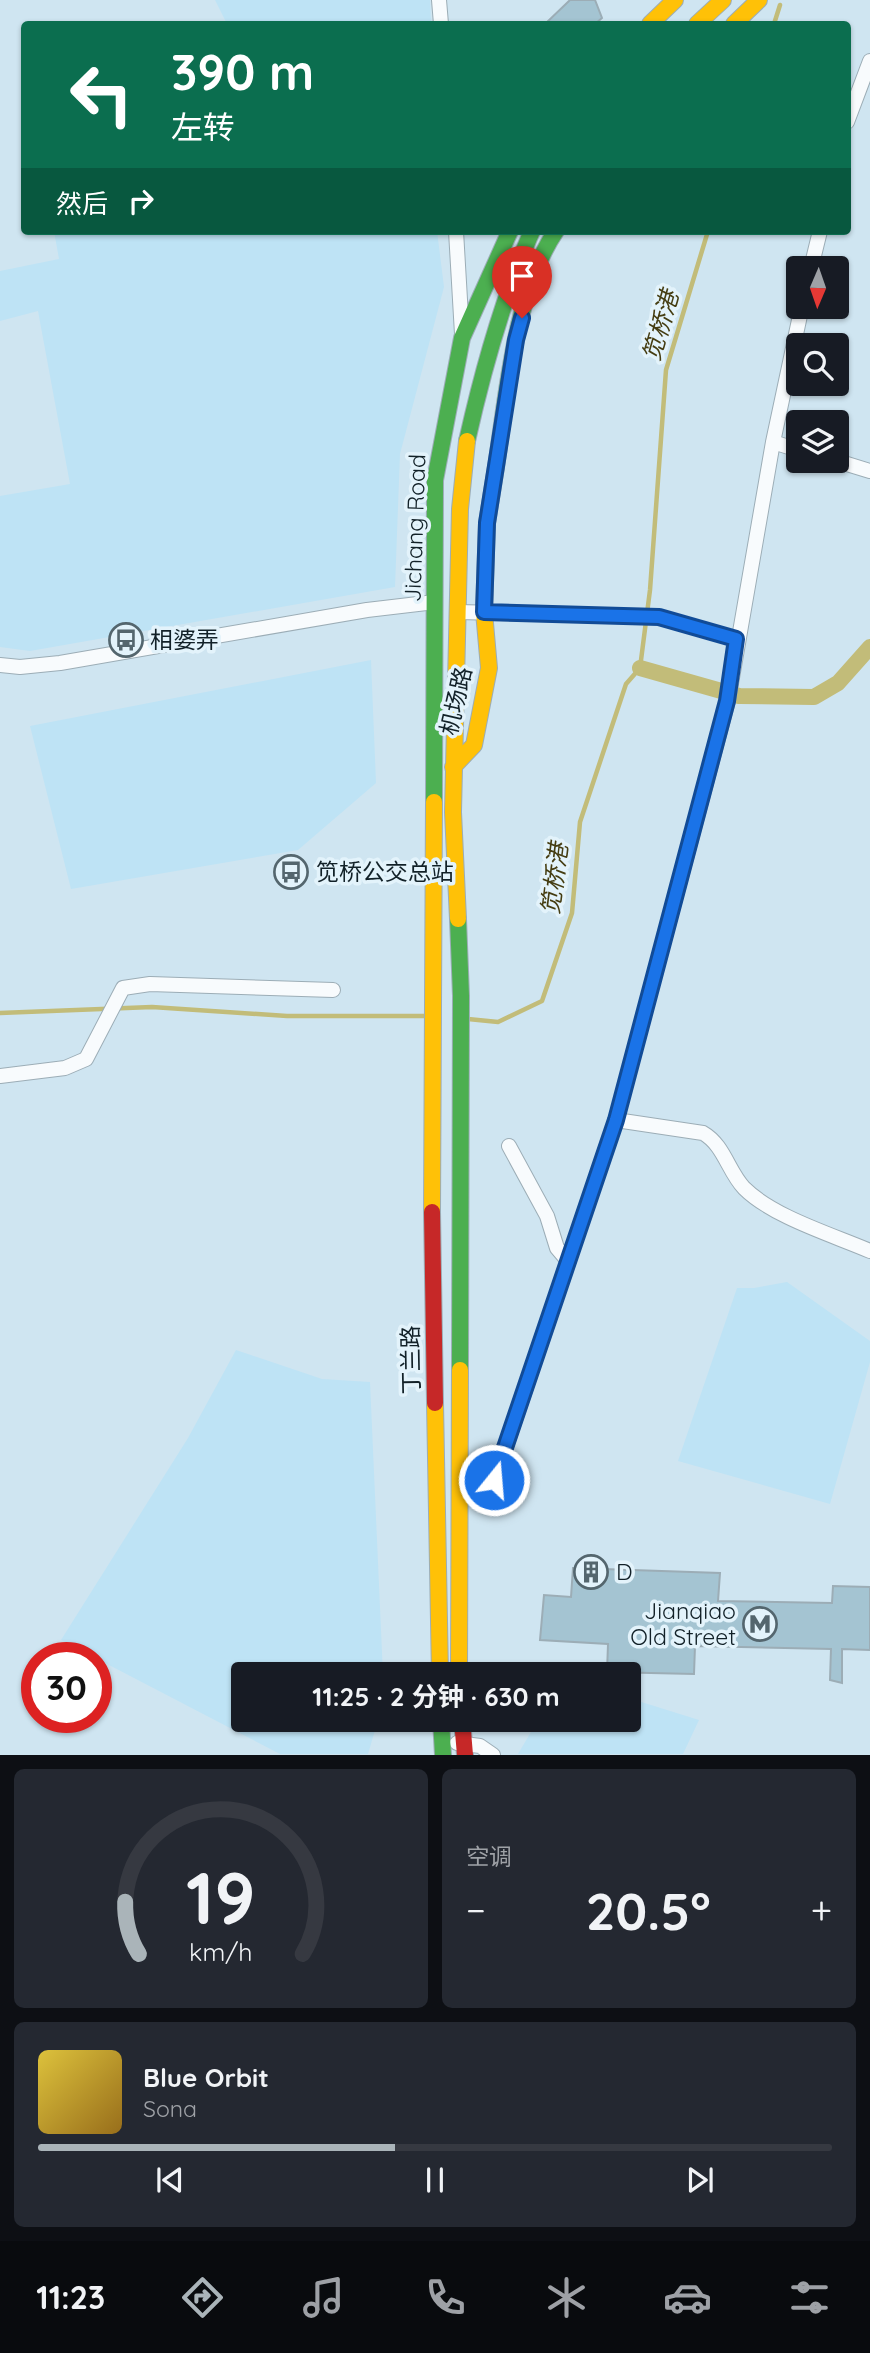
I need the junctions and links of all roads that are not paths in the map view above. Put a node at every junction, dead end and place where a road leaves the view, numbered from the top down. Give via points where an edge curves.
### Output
1 (439, 0) edge
2 (675, 0) edge
3 (723, 0) edge
4 (759, 0) edge
5 (441, 21) edge
6 (653, 21) edge
7 (700, 21) edge
8 (737, 21) edge
9 (870, 61) edge
10 (851, 111) edge
11 (456, 235) edge
12 (508, 235) edge
13 (530, 235) edge
14 (553, 235) edge
15 (819, 235) edge
16 (814, 256) edge
17 (799, 319) edge
18 (462, 338) junction
19 (773, 442) junction
20 (786, 446) edge
21 (849, 465) edge
22 (870, 471) edge
23 (435, 601) junction
24 (458, 612) junction
25 (484, 612) junction
26 (736, 639) junction
27 (0, 665) edge
28 (453, 767) junction
29 (333, 990) dead end
30 (433, 999) joint
31 (0, 1076) edge
32 (616, 1120) junction
33 (509, 1146) dead end
34 (870, 1251) edge
35 (568, 1261) junction
36 (488, 1500) dead end
37 (440, 1662) edge
38 (458, 1662) edge
39 (442, 1748) edge
40 (465, 1749) edge
41 (493, 1755) edge

1 - 5 street
2 - 6 main road
3 - 7 main road
4 - 8 main road
9 - 10 street
11 - 18 street
12 - 18 main road, Jichang Road
13 - 24 main road, 机场路 via 486,357 464,453
14 - 25 main road, 机场路 via 541,253 516,340 487,523
15 - 16 street
17 - 19 street
18 - 23 main road, Jichang Road via 435,480
19 - 20 street
19 - 26 street
21 - 22 street
23 - 27 street via 60,663
23 - 30 main road, Jichang Road
24 - 25 street
24 - 28 main road, 机场路
25 - 26 street via 635,615
25 - 28 main road, 机场路 via 489,668 474,745
26 - 32 street via 729,694
28 - 38 main road, 机场路 via 461,996
29 - 31 street via 150,984 123,988 86,1059 65,1068
30 - 37 main road, 丁兰路
32 - 34 street via 703,1133 715,1139 744,1188 770,1207
32 - 35 street
33 - 35 street via 547,1216 557,1248
35 - 36 street
39 - 40 street
40 - 41 street via 480,1746

